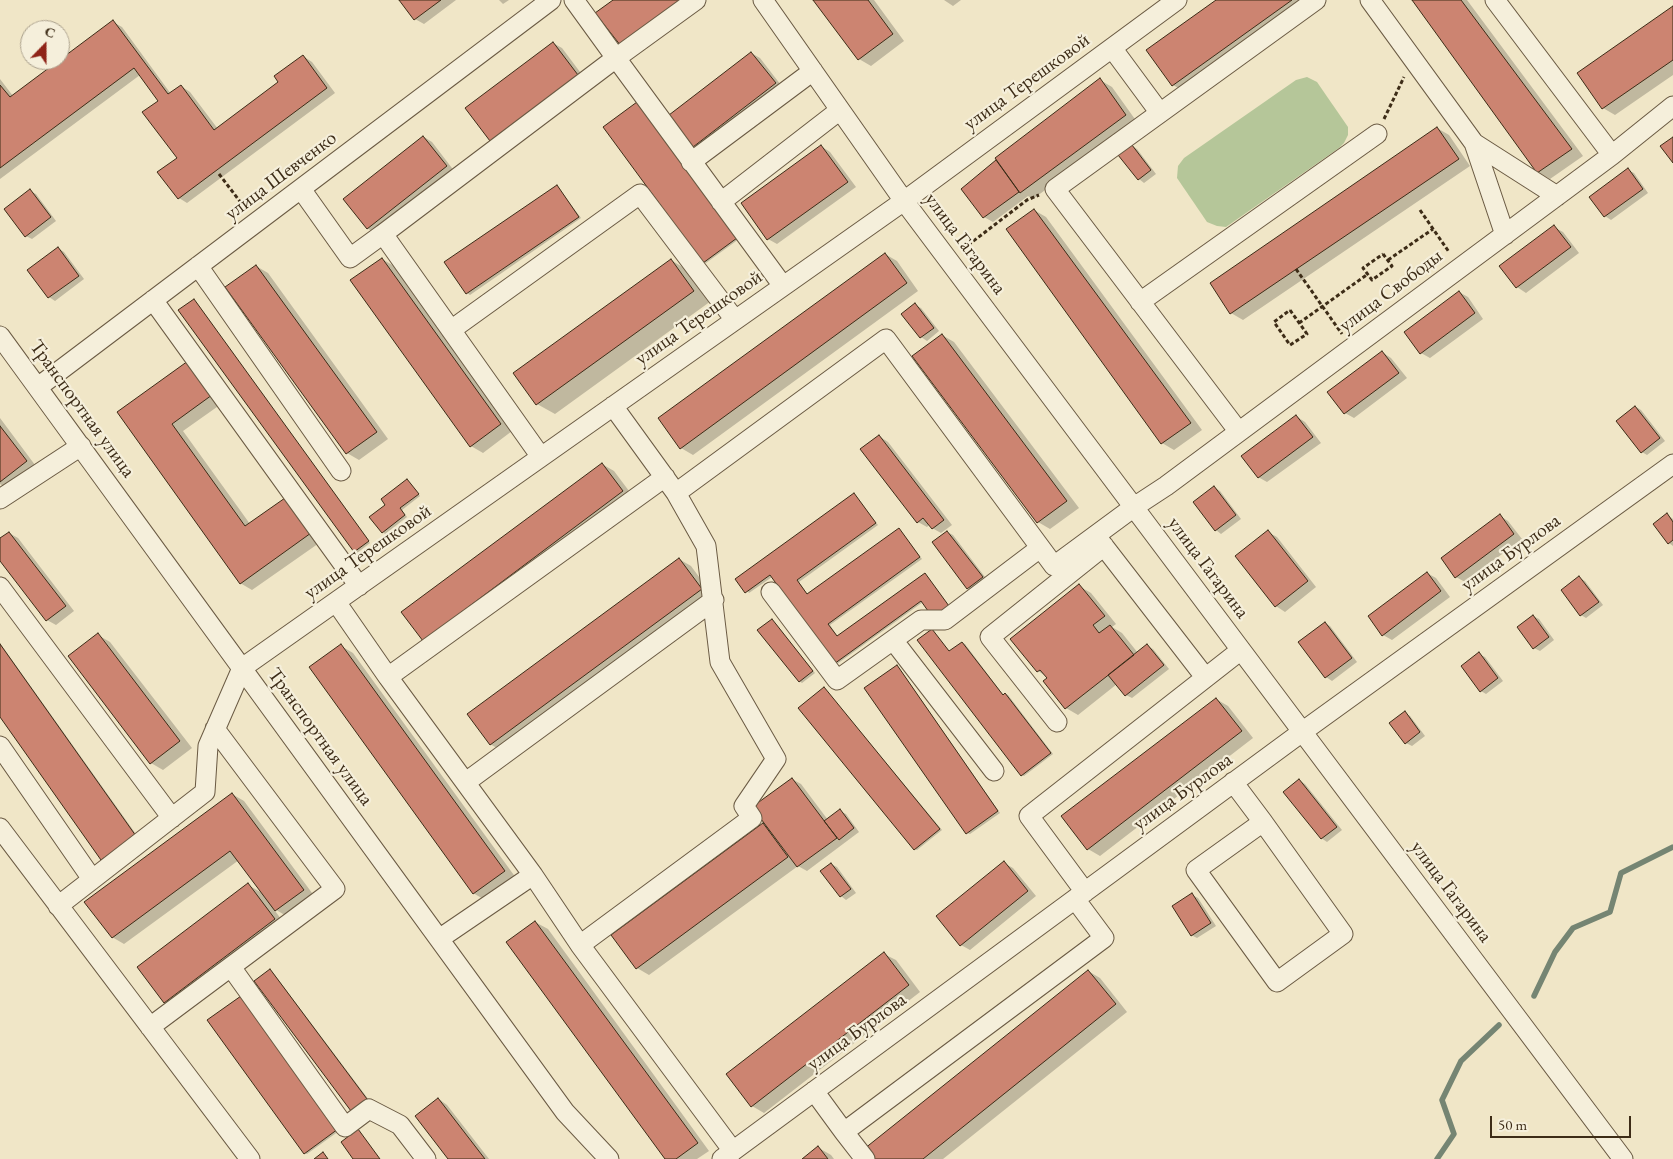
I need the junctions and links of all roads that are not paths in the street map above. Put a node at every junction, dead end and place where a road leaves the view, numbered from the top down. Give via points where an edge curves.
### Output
1 (551, 0) edge
2 (574, 0) edge
3 (696, 0) edge
4 (763, 0) edge
5 (1177, 0) edge
6 (1316, 0) edge
7 (1370, 0) edge
8 (1495, 0) edge
9 (1112, 48) junction
10 (616, 58) junction
11 (813, 71) junction
12 (1673, 106) edge
13 (840, 110) junction
14 (1160, 113) junction
15 (1377, 134) road end
16 (1474, 142) junction
17 (1612, 155) junction
18 (691, 162) junction
19 (301, 189) junction
20 (1557, 196) junction
21 (904, 201) junction
22 (721, 202) junction
23 (1504, 234) junction
24 (379, 237) junction
25 (198, 266) junction
26 (783, 286) junction
27 (153, 300) junction
28 (1140, 302) junction
29 (735, 320) junction
30 (451, 330) junction
31 (0, 336) edge
32 (38, 387) junction
33 (613, 406) junction
34 (1239, 432) junction
35 (81, 446) junction
36 (541, 457) junction
37 (1673, 464) edge
38 (341, 471) dead end
39 (665, 477) junction
40 (676, 493) junction
41 (0, 499) edge
42 (1134, 508) junction
43 (1100, 541) junction
44 (1040, 548) junction
45 (359, 586) junction
46 (0, 587) edge
47 (771, 592) dead end
48 (714, 600) junction
49 (336, 602) junction
50 (893, 640) junction
51 (1241, 650) junction
52 (242, 668) junction
53 (388, 677) junction
54 (1206, 677) junction
55 (1057, 722) dead end
56 (215, 729) junction
57 (1302, 732) junction
58 (0, 746) edge
59 (994, 771) dead end
60 (466, 782) junction
61 (1233, 782) junction
62 (172, 818) junction
63 (1263, 822) junction
64 (0, 828) edge
65 (533, 875) junction
66 (92, 879) junction
67 (1080, 896) junction
68 (58, 906) junction
69 (439, 939) junction
70 (580, 945) junction
71 (231, 967) junction
72 (150, 1027) junction
73 (814, 1091) junction
74 (844, 1132) junction
75 (728, 1155) edge
76 (250, 1159) edge
77 (426, 1159) edge
78 (609, 1159) edge
79 (865, 1159) edge
80 (1623, 1159) edge

1 - 19 street, улица Шевченко
2 - 10 street
3 - 10 street
4 - 11 street, улица Гагарина
5 - 9 street, улица Терешковой
6 - 14 street
7 - 16 street
8 - 17 street
9 - 14 street
9 - 21 street, улица Терешковой
10 - 18 street
10 - 24 street
11 - 13 street, улица Гагарина
11 - 18 street
12 - 17 street, улица Свободы
13 - 21 street, улица Гагарина
13 - 22 street
14 - 28 street via 1055,189
15 - 28 street
16 - 20 street
16 - 23 street
17 - 20 street, улица Свободы
18 - 22 street
19 - 24 street via 350,258
19 - 25 street, улица Шевченко
20 - 23 street, улица Свободы
21 - 26 street, улица Терешковой
21 - 42 street, улица Гагарина
22 - 26 street
23 - 34 street, улица Свободы
24 - 30 street via 384,234
25 - 27 street, улица Шевченко
25 - 38 street
26 - 29 street, улица Терешковой
27 - 32 street, улица Шевченко
27 - 45 street
28 - 34 street
29 - 30 street via 640,194
29 - 33 street, улица Терешковой
30 - 36 street
31 - 32 street, Транспортная улица
32 - 35 street, Транспортная улица
33 - 36 street, улица Терешковой
33 - 39 street
34 - 42 street, улица Свободы
35 - 41 street
35 - 52 street, Транспортная улица
36 - 45 street, улица Терешковой
37 - 57 street, улица Бурлова
39 - 40 street
39 - 53 street
40 - 44 street via 886,339
40 - 48 street via 706,546
42 - 43 street, улица Свободы
42 - 51 street, улица Гагарина
43 - 44 street via 1054,566
43 - 54 street
43 - 55 street via 990,637
44 - 50 street via 945,620 921,620
45 - 49 street, улица Терешковой
46 - 62 street
47 - 50 street via 837,680
48 - 60 street
48 - 70 street via 720,662 776,758 744,806 752,818
49 - 52 street, улица Терешковой
49 - 53 street
50 - 59 street
51 - 54 street
51 - 57 street, улица Гагарина
52 - 56 street
52 - 69 street, Транспортная улица
53 - 60 street
54 - 67 street via 1029,816
56 - 62 street via 208,746 205,792
56 - 71 street via 335,890
57 - 61 street, улица Бурлова
57 - 80 street, улица Гагарина
58 - 66 street
60 - 65 street
61 - 63 street
61 - 67 street, улица Бурлова
62 - 66 street
63 - 63 street via 1343,934 1277,982 1196,870
64 - 68 street
65 - 69 street
65 - 70 street
66 - 68 street
67 - 73 street, улица Бурлова
67 - 74 street via 1104,938
68 - 72 street
69 - 78 street, Транспортная улица via 565,1112
70 - 75 street
71 - 72 street
71 - 77 street via 346,1127 369,1109 400,1125
72 - 76 street
73 - 74 street
73 - 75 street, улица Бурлова
74 - 79 street

